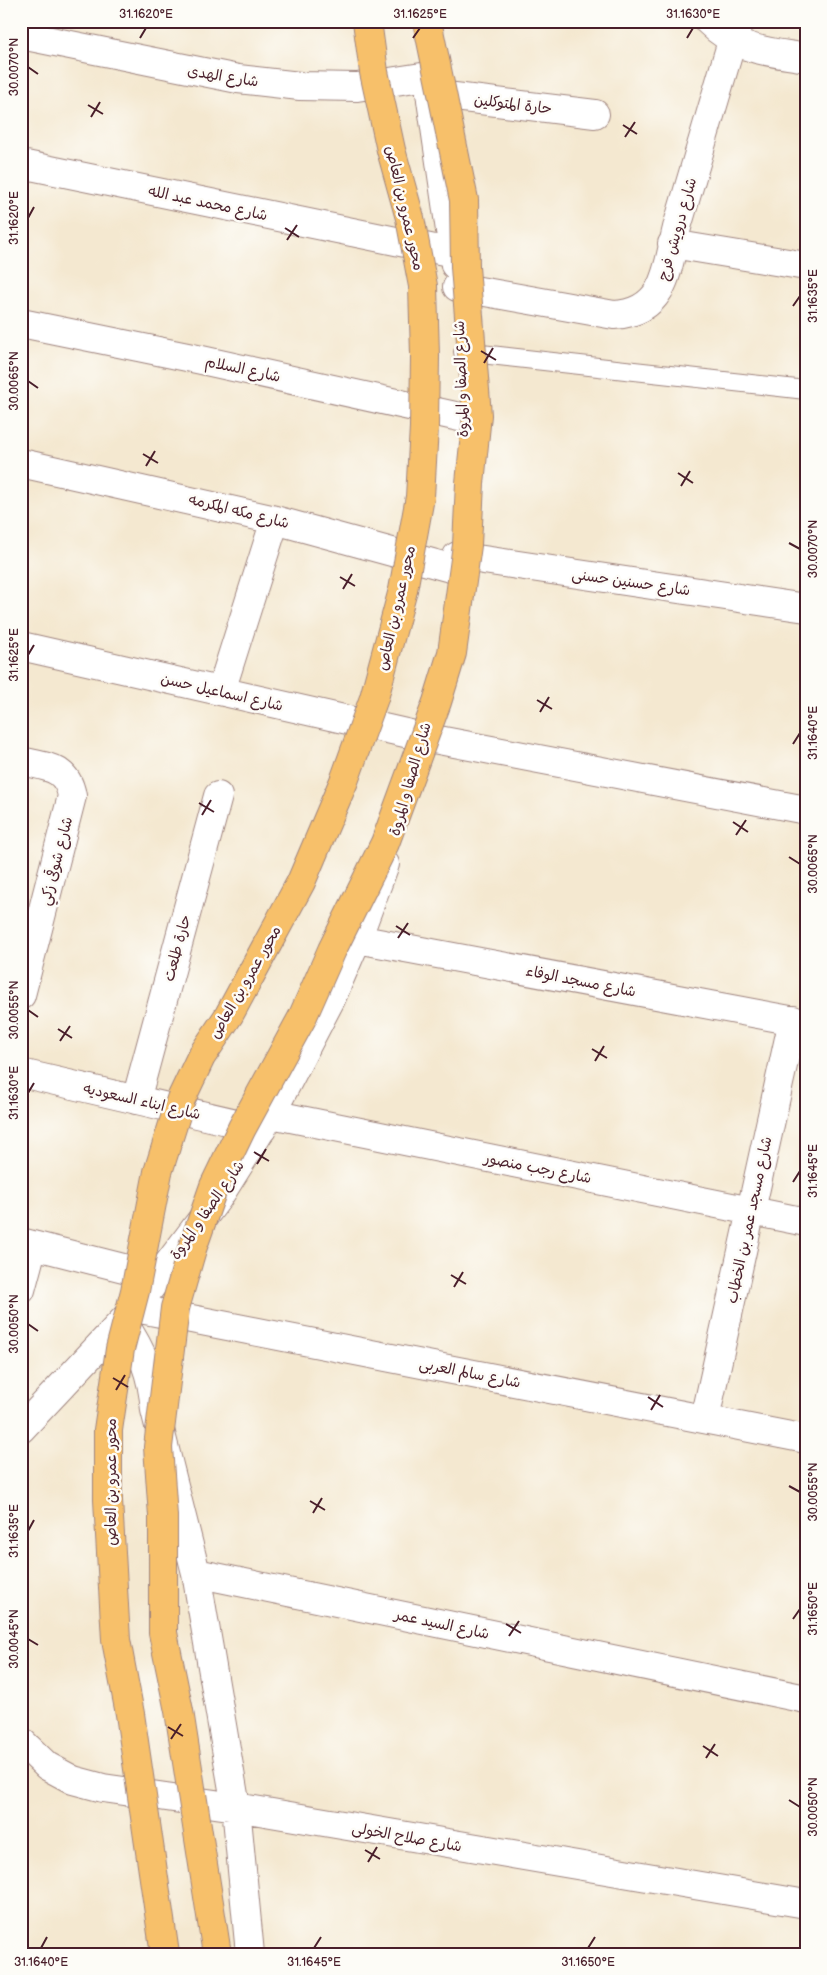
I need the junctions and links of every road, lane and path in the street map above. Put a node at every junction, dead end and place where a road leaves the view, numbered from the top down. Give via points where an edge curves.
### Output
1 (367, 21) edge
2 (414, 21) edge
3 (427, 21) edge
4 (708, 21) edge
5 (735, 31) edge
6 (21, 35) edge
7 (806, 58) edge
8 (429, 85) junction
9 (595, 114) dead end
10 (21, 164) edge
11 (672, 244) junction
12 (454, 253) junction
13 (806, 266) edge
14 (457, 287) junction
15 (21, 323) edge
16 (462, 352) junction
17 (806, 390) edge
18 (464, 418) junction
19 (21, 463) edge
20 (275, 520) junction
21 (455, 563) junction
22 (806, 608) edge
23 (21, 646) edge
24 (221, 692) junction
25 (423, 737) junction
26 (21, 761) edge
27 (218, 796) dead end
28 (806, 810) edge
29 (32, 908) edge
30 (357, 939) junction
31 (21, 995) edge
32 (799, 1022) edge
33 (21, 1073) edge
34 (136, 1100) junction
35 (267, 1122) junction
36 (751, 1211) junction
37 (806, 1222) edge
38 (27, 1244) edge
39 (159, 1277) junction
40 (21, 1290) edge
41 (129, 1315) junction
42 (705, 1419) junction
43 (22, 1428) edge
44 (806, 1439) edge
45 (196, 1573) junction
46 (806, 1699) edge
47 (21, 1741) edge
48 (236, 1808) junction
49 (806, 1904) edge
50 (165, 1954) edge
51 (217, 1954) edge
52 (250, 1954) edge

1 - 50 main road, محور عمرو بن العاص, bridge via 374,72 410,218 423,286 424,427 420,497 404,590 374,698 344,781 301,882 228,1015 200,1057 181,1099 156,1182 120,1349 108,1430 116,1640
2 - 8 street, شارع الصفا و المروة
3 - 51 main road, bridge via 464,200 476,415 467,545 452,653 385,843 302,1018 214,1186 175,1308 158,1447 163,1516 163,1633 179,1711
4 - 5 street
5 - 7 street via 763,50
5 - 11 street, شارع درويش فرج
6 - 8 street, شارع الهدى via 238,79 300,86
8 - 9 street, حارة المتوكلين
8 - 12 street, شارع الصفا و المروة
10 - 12 street, شارع محمد عبد الله
11 - 13 street
11 - 14 street, شارع درويش فرج via 664,280 658,291 650,302 627,314 614,315
12 - 14 street, شارع الصفا و المروة
14 - 16 street, شارع الصفا و المروة
15 - 18 street, شارع السلام
16 - 17 lane
16 - 18 street, شارع الصفا و المروة
18 - 21 street, شارع الصفا و المروة
19 - 20 street, شارع مكه المكرمه
20 - 21 street, شارع مكه المكرمه
20 - 24 street
21 - 22 street, شارع حسنين حسنى
21 - 25 street, شارع الصفا و المروة via 443,645
23 - 24 street, شارع اسماعيل حسن
24 - 25 street, شارع اسماعيل حسن
25 - 28 street, شارع اسماعيل حسن
25 - 30 street, شارع الصفا و المروة via 383,871
26 - 29 street, شارع شوقى زكي via 53,768 63,774 70,784 72,796
27 - 34 street, حارة طلعت
29 - 31 street, شارع شوقى زكي
30 - 32 street, شارع مسجد الوفاء
30 - 35 street, شارع الصفا و المروة via 331,999
32 - 36 street, شارع مسجد عمر بن الخطاب
33 - 34 street, شارع ابناء السعوديه
34 - 35 street, شارع ابناء السعوديه
35 - 36 street, شارع رجب منصور
35 - 39 street, شارع الصفا و المروة via 218,1198
36 - 37 street, شارع رجب منصور
36 - 42 street, شارع مسجد عمر بن الخطاب
38 - 39 street
38 - 40 street
39 - 41 street, شارع الصفا و المروة
41 - 42 street, شارع سالم العربى
41 - 43 street, شارع الصفا و المروة
41 - 45 street via 153,1386 155,1410
42 - 44 street, شارع سالم العربى
45 - 46 street, شارع السيد عمر
45 - 48 street
47 - 48 street, شارع صلاح الخولى via 47,1766 73,1780 103,1788
48 - 49 street, شارع صلاح الخولى
48 - 52 street

